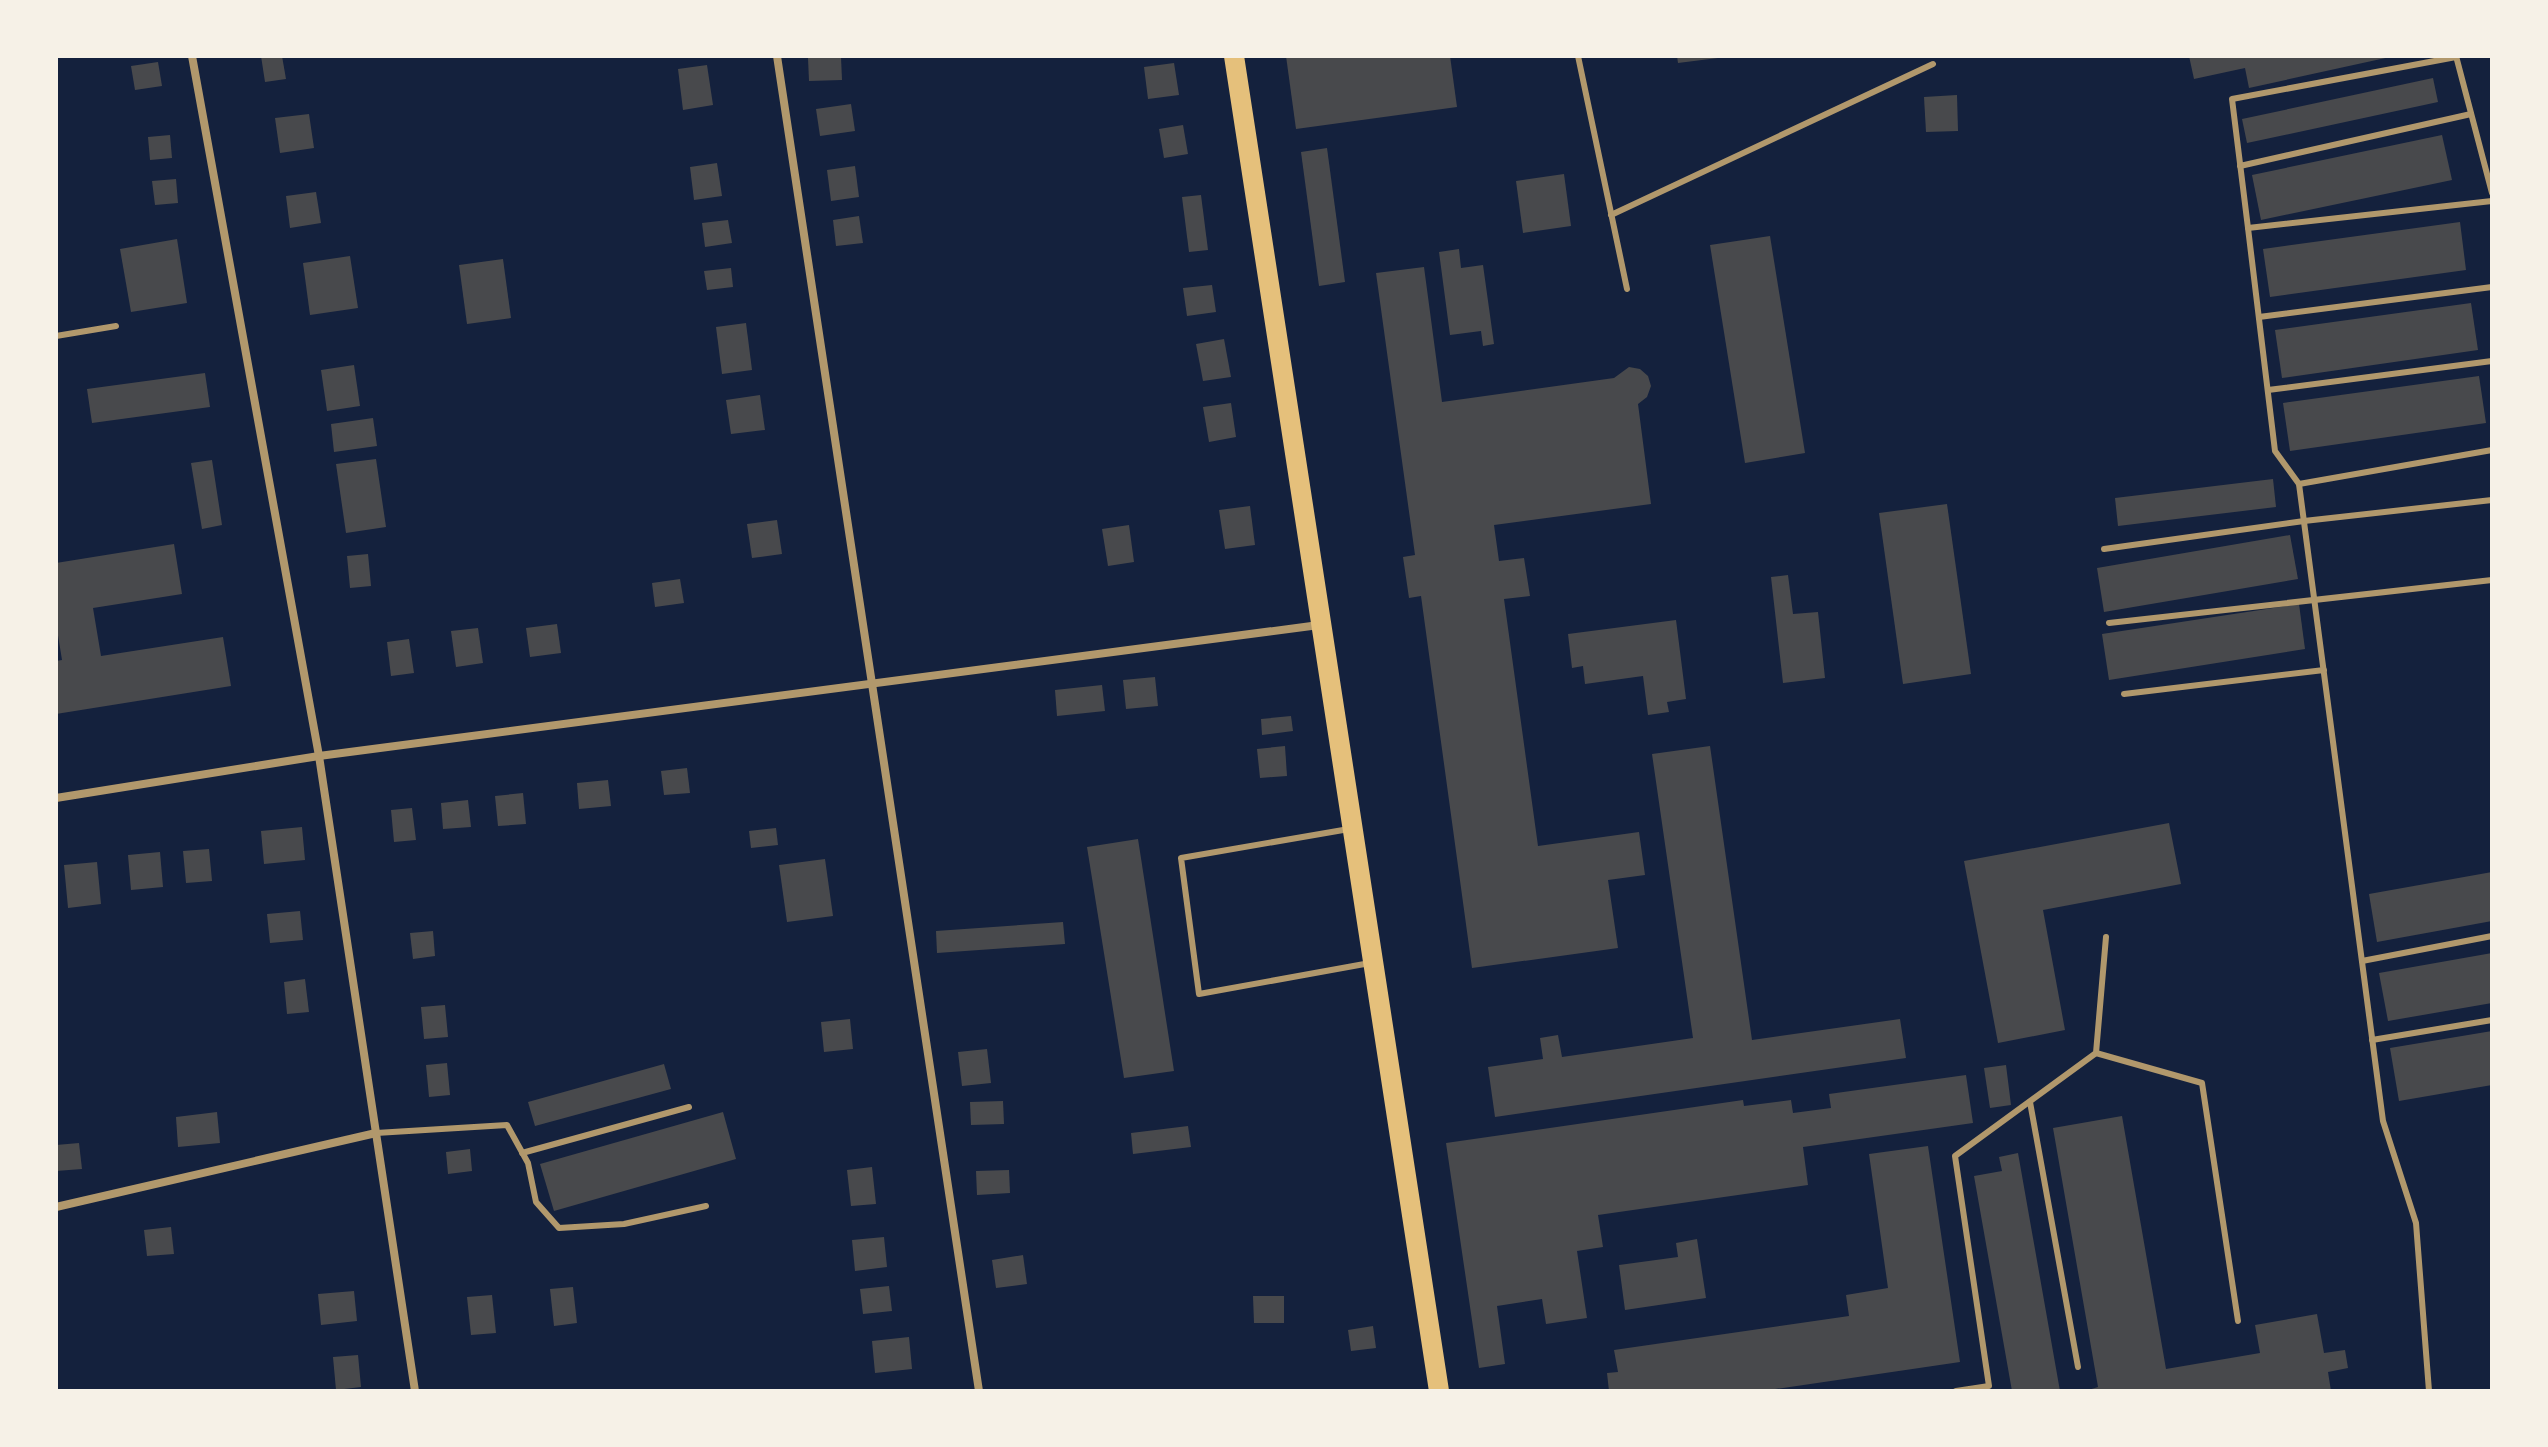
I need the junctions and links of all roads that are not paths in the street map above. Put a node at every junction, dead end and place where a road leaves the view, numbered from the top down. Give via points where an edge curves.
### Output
1 (192, 56) edge
2 (777, 56) edge
3 (1234, 56) edge
4 (1578, 56) edge
5 (2456, 56) edge
6 (1933, 64) dead end
7 (2471, 114) junction
8 (2240, 166) junction
9 (2492, 193) edge
10 (2492, 201) edge
11 (1611, 215) junction
12 (2248, 228) junction
13 (2492, 287) edge
14 (1627, 289) dead end
15 (2259, 317) junction
16 (116, 326) dead end
17 (56, 336) edge
18 (2492, 361) edge
19 (2268, 390) junction
20 (2492, 450) edge
21 (2299, 484) junction
22 (2492, 500) edge
23 (2304, 521) junction
24 (2104, 549) dead end
25 (2492, 580) edge
26 (2314, 601) junction
27 (2109, 623) dead end
28 (1321, 625) junction
29 (2324, 670) junction
30 (869, 684) junction
31 (2124, 694) dead end
32 (319, 756) junction
33 (56, 798) edge
34 (1352, 828) junction
35 (2492, 936) edge
36 (2106, 937) dead end
37 (2362, 961) junction
38 (1373, 962) junction
39 (2492, 1020) edge
40 (2372, 1040) junction
41 (2096, 1053) junction
42 (2030, 1102) junction
43 (689, 1107) dead end
44 (376, 1133) junction
45 (522, 1153) junction
46 (706, 1206) dead end
47 (56, 1207) edge
48 (2238, 1321) dead end
49 (2078, 1367) dead end
50 (415, 1391) edge
51 (979, 1391) edge
52 (1439, 1391) edge
53 (1956, 1391) edge
54 (2429, 1391) edge

1 - 32 street
2 - 30 street
3 - 28 main road
4 - 11 lane
5 - 7 lane
5 - 8 lane via 2232,99
6 - 11 lane
7 - 8 lane
7 - 9 lane
8 - 12 lane
10 - 12 lane
11 - 14 lane
12 - 15 lane
13 - 15 lane
15 - 19 lane
16 - 17 lane
18 - 19 lane
19 - 21 lane via 2275,451
20 - 21 lane
21 - 23 lane
22 - 23 lane
23 - 24 lane
23 - 26 lane
25 - 26 lane
26 - 27 lane
26 - 29 lane
28 - 30 street
28 - 34 main road
29 - 31 lane
29 - 37 lane
30 - 32 street
30 - 51 street
32 - 33 street
32 - 44 street
34 - 38 main road
34 - 38 lane via 1181,858 1199,994
35 - 37 lane
36 - 41 lane
37 - 40 lane
38 - 52 main road
39 - 40 lane
40 - 54 lane via 2383,1121 2416,1223
41 - 42 lane
41 - 48 lane via 2202,1083
42 - 49 lane
42 - 53 lane via 1955,1156 1989,1386
43 - 45 lane
44 - 45 lane via 507,1125
44 - 47 street
44 - 50 street
45 - 46 lane via 536,1202 559,1228 624,1224

